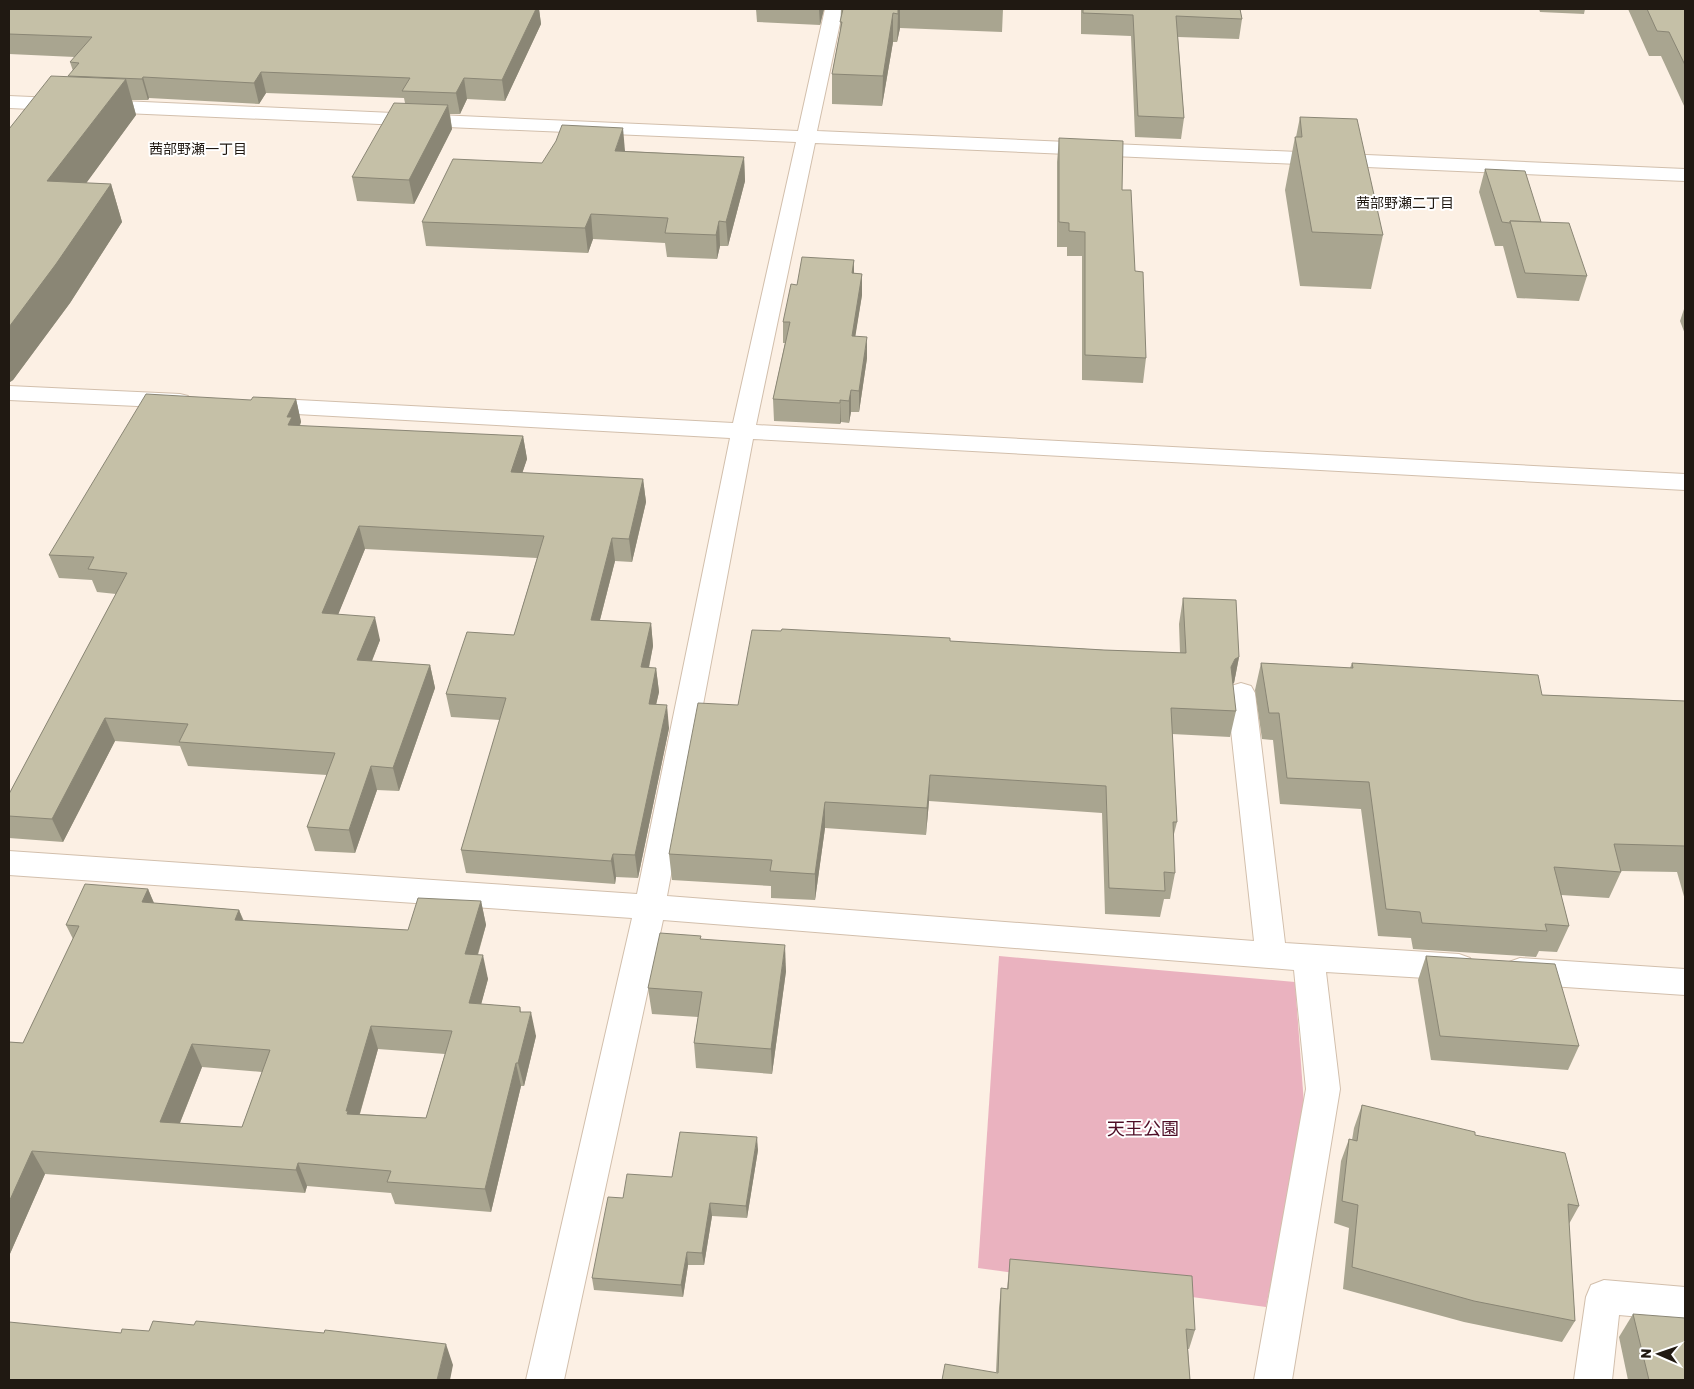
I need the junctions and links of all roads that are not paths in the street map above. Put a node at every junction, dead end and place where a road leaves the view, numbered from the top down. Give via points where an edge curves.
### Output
1 (834, 9) edge
2 (9, 102) edge
3 (807, 136) junction
4 (1685, 175) edge
5 (9, 392) edge
6 (197, 402) edge
7 (237, 404) edge
8 (743, 430) junction
9 (1685, 482) edge
10 (1241, 693) dead end
11 (9, 863) edge
12 (650, 907) junction
13 (1271, 955) junction
14 (1309, 958) junction
15 (1685, 982) edge
16 (1685, 1304) edge
17 (545, 1380) edge
18 (1274, 1380) edge
19 (1593, 1380) edge

1 - 3 street
2 - 3 street
3 - 4 street
3 - 8 street
5 - 6 street
7 - 8 street
8 - 9 street
8 - 12 street
10 - 13 street
11 - 12 street
12 - 13 street
12 - 17 street
13 - 14 street
14 - 15 street
14 - 18 street via 1323,1089
16 - 19 street via 1604,1297

